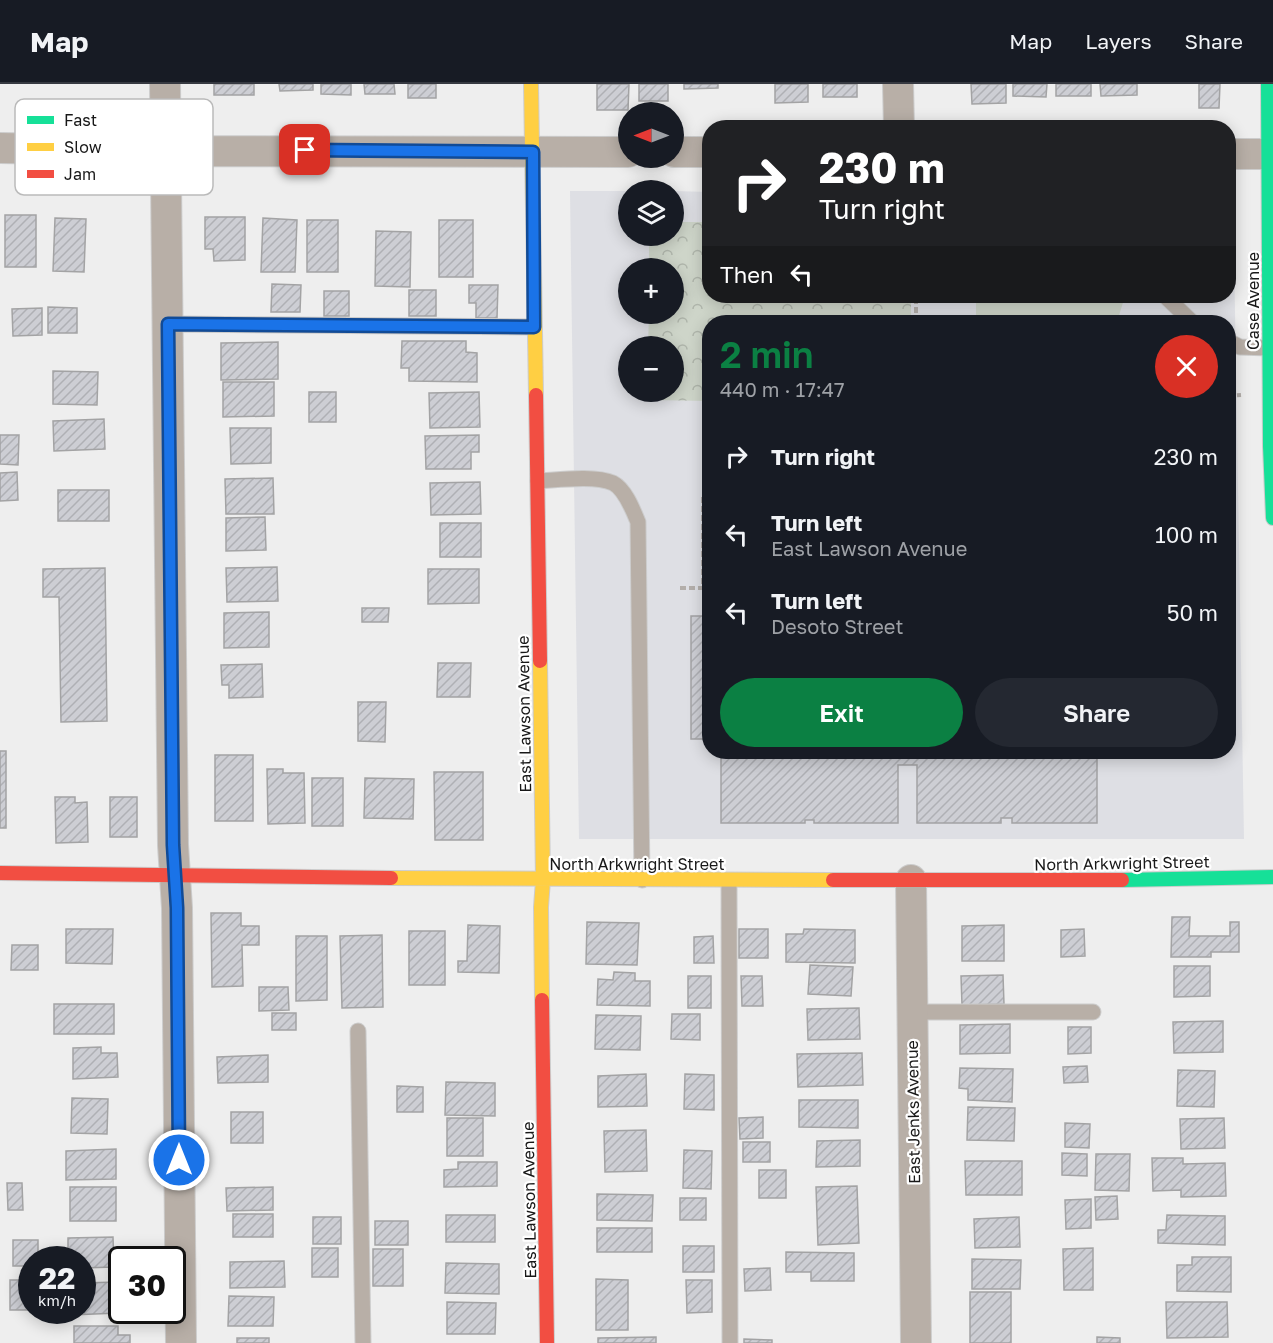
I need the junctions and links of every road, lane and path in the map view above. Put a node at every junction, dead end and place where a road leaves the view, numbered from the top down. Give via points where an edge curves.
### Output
1 (165, 84) edge
2 (531, 84) edge
3 (898, 84) edge
4 (1268, 84) edge
5 (165, 99) edge
6 (899, 120) edge
7 (0, 148) edge
8 (15, 148) edge
9 (213, 151) edge
10 (533, 152) junction
11 (618, 152) edge
12 (684, 152) edge
13 (702, 152) edge
14 (1236, 153) edge
15 (1270, 154) edge
16 (167, 195) edge
17 (1172, 303) edge
18 (1185, 315) edge
19 (168, 324) junction
20 (534, 327) junction
21 (1236, 345) edge
22 (1269, 348) junction
23 (1236, 395) edge
24 (1241, 395) dead end
25 (537, 481) junction
26 (1273, 518) edge
27 (680, 588) dead end
28 (702, 588) edge
29 (0, 873) edge
30 (175, 876) junction
31 (1273, 877) edge
32 (543, 880) junction
33 (642, 880) junction
34 (911, 880) junction
35 (729, 881) junction
36 (912, 1012) junction
37 (1093, 1012) dead end
38 (358, 1031) dead end
39 (181, 1343) edge
40 (363, 1343) edge
41 (547, 1343) edge
42 (730, 1343) edge
43 (916, 1343) edge

1 - 5 street
2 - 10 street, East Lawson Avenue
3 - 6 street
4 - 15 street, Case Avenue
7 - 8 street
9 - 10 street
10 - 11 street
10 - 20 street, East Lawson Avenue
12 - 13 street
14 - 15 street
15 - 22 street, Case Avenue
16 - 19 street
17 - 18 lane
19 - 20 lane
19 - 30 street
20 - 25 street, East Lawson Avenue
21 - 22 lane
22 - 26 street, Case Avenue
23 - 24 path
25 - 32 street, East Lawson Avenue
25 - 33 lane via 595,480 614,484 638,522
27 - 28 path
29 - 30 street, North Arkwright Street
30 - 32 street, North Arkwright Street
30 - 39 street
31 - 34 street, North Arkwright Street
32 - 33 street, North Arkwright Street
32 - 41 street, East Lawson Avenue
33 - 35 street, North Arkwright Street
34 - 35 street, North Arkwright Street
34 - 36 street, East Jenks Avenue
35 - 42 lane
36 - 37 lane
36 - 43 street, East Jenks Avenue
38 - 40 lane

